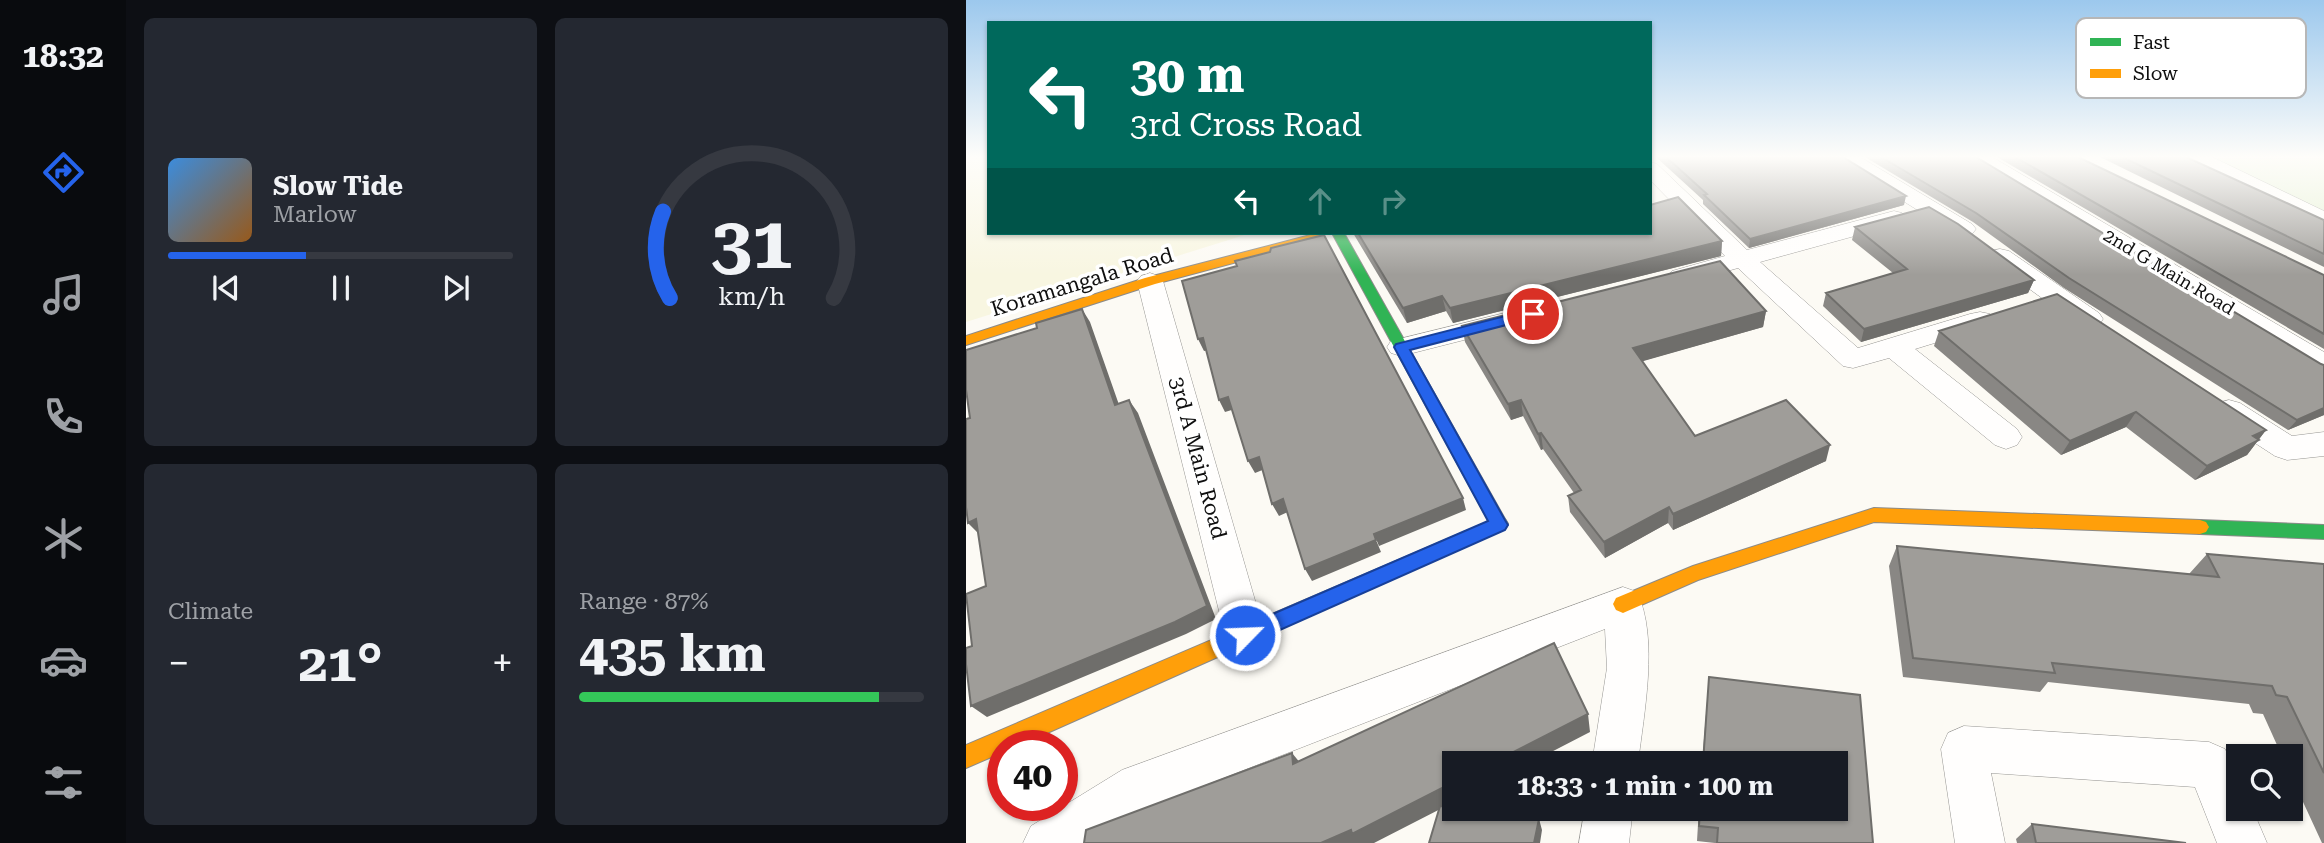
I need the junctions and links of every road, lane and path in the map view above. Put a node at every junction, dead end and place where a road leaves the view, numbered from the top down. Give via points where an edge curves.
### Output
1 (1679, 196) edge
2 (1908, 196) edge
3 (2043, 196) edge
4 (2276, 196) edge
5 (1927, 208) junction
6 (2324, 220) edge
7 (1328, 235) edge
8 (1337, 235) edge
9 (1743, 260) junction
10 (1664, 280) edge
11 (1150, 281) junction
12 (2029, 304) junction
13 (1533, 314) edge
14 (2112, 334) edge
15 (966, 341) edge
16 (1401, 347) junction
17 (1894, 347) junction
18 (2324, 365) edge
19 (2205, 395) edge
20 (2006, 437) dead end
21 (2324, 444) edge
22 (2324, 532) edge
23 (1623, 604) junction
24 (1245, 635) junction
25 (1617, 751) edge
26 (966, 757) edge
27 (1607, 821) edge
28 (1048, 843) edge
29 (1604, 843) edge
30 (1980, 843) edge
31 (2242, 843) edge

1 - 9 street
2 - 5 street
3 - 18 street, 2nd G Main Road
4 - 6 street
5 - 9 street
5 - 12 street via 1963,229
7 - 11 street, Koramangala Road
8 - 16 street
9 - 10 street
9 - 17 street via 1853,359
11 - 15 street, Koramangala Road
11 - 24 street, 3rd A Main Road
12 - 14 street
12 - 17 street
13 - 16 street
16 - 24 street via 1499,525
17 - 20 street
19 - 21 street via 2287,448
22 - 23 street via 1874,514 1693,575
23 - 25 street via 1628,668
23 - 28 street via 1139,787
24 - 26 street
27 - 29 street
30 - 31 street via 1964,749 2209,765

